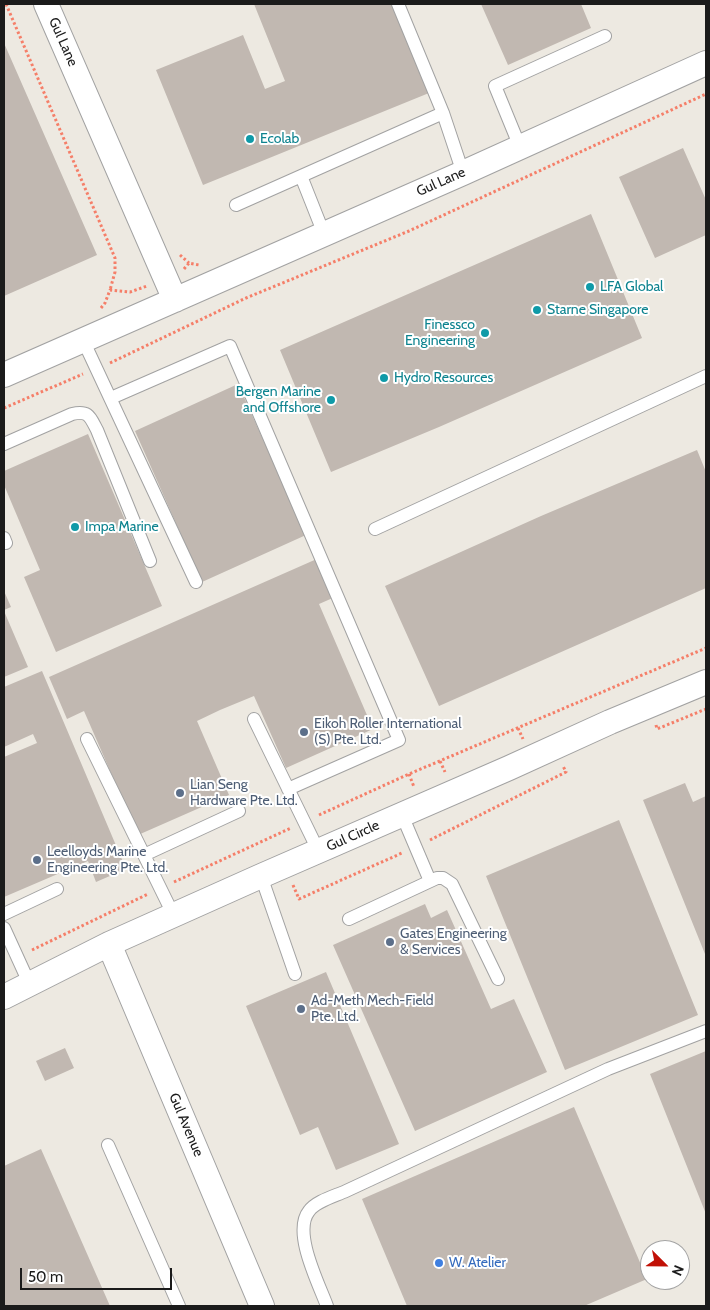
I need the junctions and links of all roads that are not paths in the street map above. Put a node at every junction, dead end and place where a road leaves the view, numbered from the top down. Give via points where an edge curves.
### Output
1 (46, 4) edge
2 (398, 4) edge
3 (605, 36) dead end
4 (706, 63) edge
5 (442, 113) junction
6 (520, 147) junction
7 (463, 173) junction
8 (301, 176) junction
9 (236, 205) dead end
10 (324, 234) junction
11 (175, 300) junction
12 (83, 340) junction
13 (4, 374) edge
14 (706, 376) edge
15 (112, 398) junction
16 (4, 444) edge
17 (375, 529) dead end
18 (150, 561) dead end
19 (196, 582) dead end
20 (706, 682) edge
21 (254, 719) dead end
22 (87, 739) dead end
23 (288, 789) junction
24 (238, 811) dead end
25 (402, 815) junction
26 (319, 852) junction
27 (144, 855) junction
28 (261, 876) junction
29 (430, 881) junction
30 (57, 889) dead end
31 (4, 914) edge
32 (174, 916) junction
33 (349, 919) dead end
34 (4, 928) edge
35 (109, 944) junction
36 (296, 974) dead end
37 (498, 979) dead end
38 (30, 985) junction
39 (4, 997) edge
40 (706, 1032) edge
41 (108, 1145) dead end
42 (179, 1306) edge
43 (262, 1306) edge
44 (327, 1306) edge

1 - 11 street, Gul Lane
2 - 5 lane
3 - 6 lane via 495,86
4 - 6 street, Gul Lane
5 - 7 lane
5 - 8 lane
6 - 7 street, Gul Lane
7 - 10 street, Gul Lane
8 - 9 lane
8 - 10 lane
10 - 11 street, Gul Lane
11 - 12 street, Gul Lane
12 - 13 street, Gul Lane
12 - 15 lane
14 - 17 lane
15 - 19 lane
15 - 23 lane via 230,346 399,740
16 - 18 lane via 72,414 86,413 97,430
20 - 25 street, Gul Circle
21 - 23 lane
22 - 27 lane
23 - 26 lane
24 - 27 lane
25 - 26 street, Gul Circle
25 - 29 lane
26 - 28 street, Gul Circle
27 - 32 lane
28 - 32 street, Gul Circle
28 - 36 lane
29 - 33 lane
29 - 37 lane via 443,878 452,884
30 - 31 lane
32 - 35 street, Gul Circle
34 - 38 lane
35 - 38 street, Gul Circle
35 - 43 street, Gul Avenue
38 - 39 street, Gul Circle
40 - 44 lane via 608,1069 308,1211 302,1226 304,1244
41 - 42 lane

